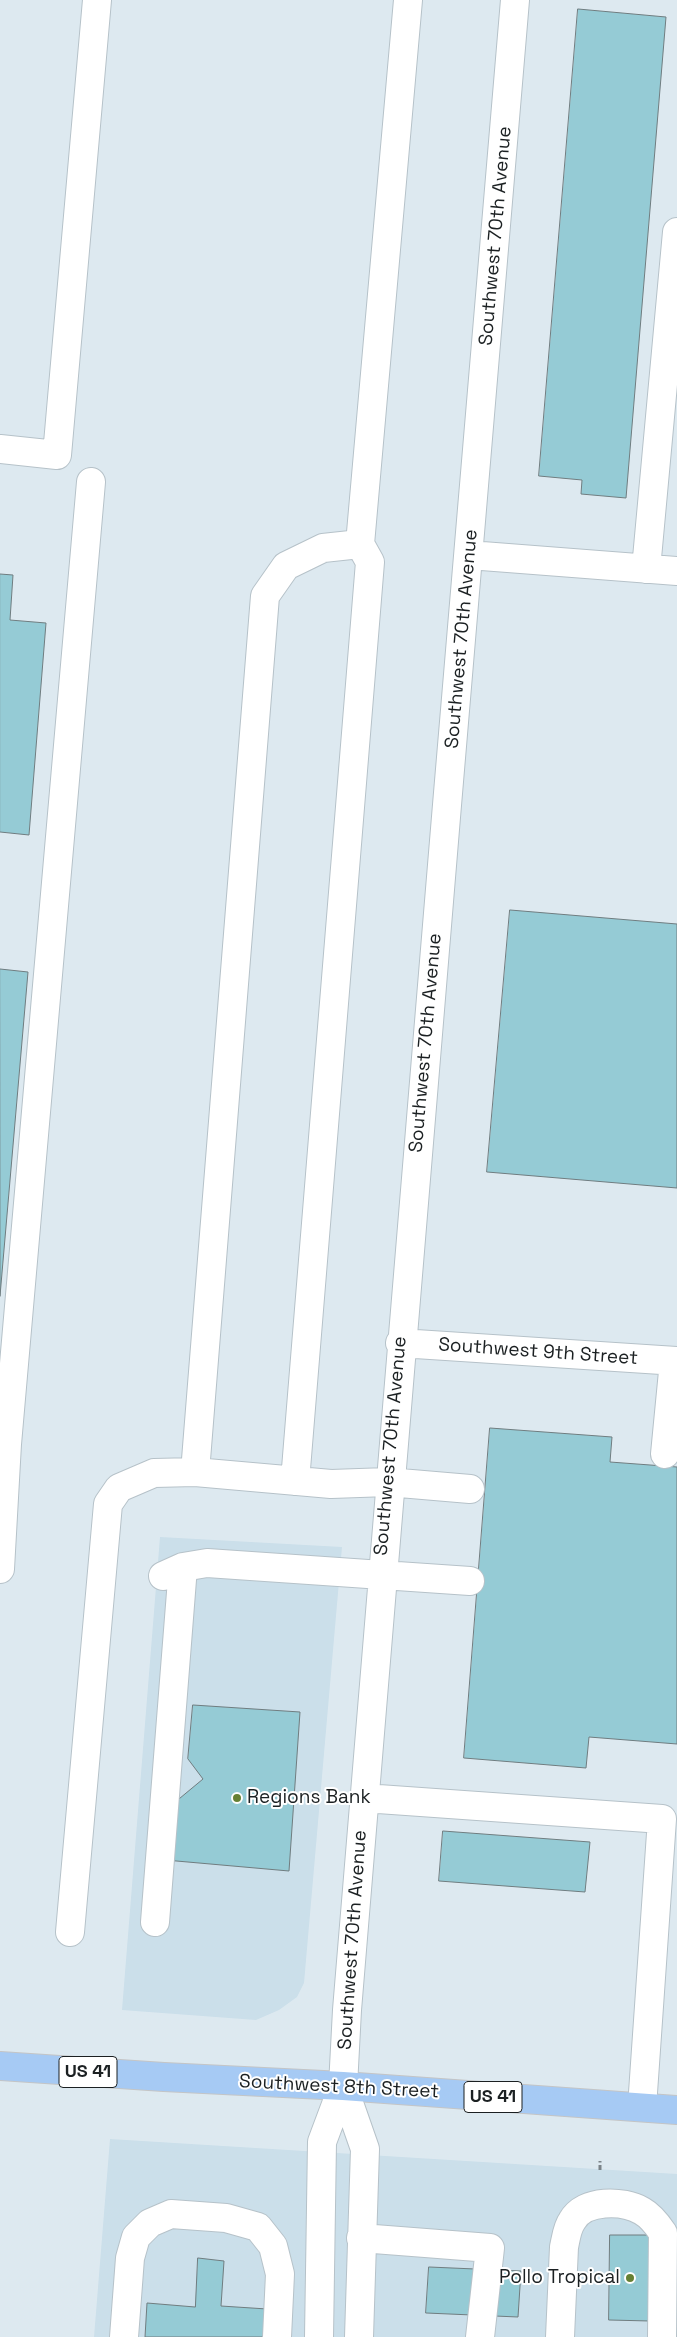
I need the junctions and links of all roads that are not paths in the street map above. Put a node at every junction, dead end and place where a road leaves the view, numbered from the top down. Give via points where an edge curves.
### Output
1 (96, 0) edge
2 (408, 0) edge
3 (515, 0) edge
4 (677, 232) edge
5 (0, 448) edge
6 (666, 453) edge
7 (91, 482) dead end
8 (360, 544) junction
9 (469, 555) junction
10 (646, 569) junction
11 (677, 571) edge
12 (400, 1343) junction
13 (676, 1361) edge
14 (3, 1444) edge
15 (665, 1454) dead end
16 (195, 1472) junction
17 (295, 1481) junction
18 (388, 1482) junction
19 (470, 1489) dead end
20 (0, 1569) edge
21 (381, 1574) junction
22 (470, 1580) dead end
23 (364, 1798) junction
24 (155, 1922) dead end
25 (70, 1932) dead end
26 (0, 2066) edge
27 (343, 2086) junction
28 (642, 2108) junction
29 (677, 2110) edge
30 (361, 2238) junction
31 (124, 2337) edge
32 (277, 2337) edge
33 (319, 2337) edge
34 (359, 2337) edge
35 (480, 2337) edge
36 (560, 2337) edge
37 (662, 2337) edge

1 - 5 street via 57,455
2 - 8 street
3 - 9 street, Southwest 70th Avenue
4 - 6 street
6 - 10 street
7 - 14 street
8 - 16 street via 323,548 286,566 265,596
8 - 17 street via 370,562
9 - 10 street
9 - 12 street, Southwest 70th Avenue
10 - 11 street
12 - 13 street, Southwest 9th Street
12 - 18 street, Southwest 70th Avenue
13 - 15 street
14 - 20 street
16 - 17 street
16 - 25 street via 154,1473 119,1488 108,1504
17 - 18 street via 331,1484
18 - 19 street
18 - 21 street, Southwest 70th Avenue
21 - 22 street
21 - 23 street, Southwest 70th Avenue
21 - 24 street via 207,1563 173,1572
23 - 27 street, Southwest 70th Avenue
23 - 28 street via 662,1819
26 - 27 main road, Southwest 8th Street / US 41
27 - 28 main road, Southwest 8th Street / US 41
27 - 30 street via 365,2149
27 - 33 street via 322,2142
28 - 29 main road, Southwest 8th Street / US 41
30 - 34 street
30 - 35 street via 490,2248
31 - 32 street via 130,2258 136,2237 150,2223 171,2214 226,2218 258,2227 273,2246 280,2274
36 - 37 street via 567,2232 581,2210 596,2204 624,2205 642,2210 663,2233

